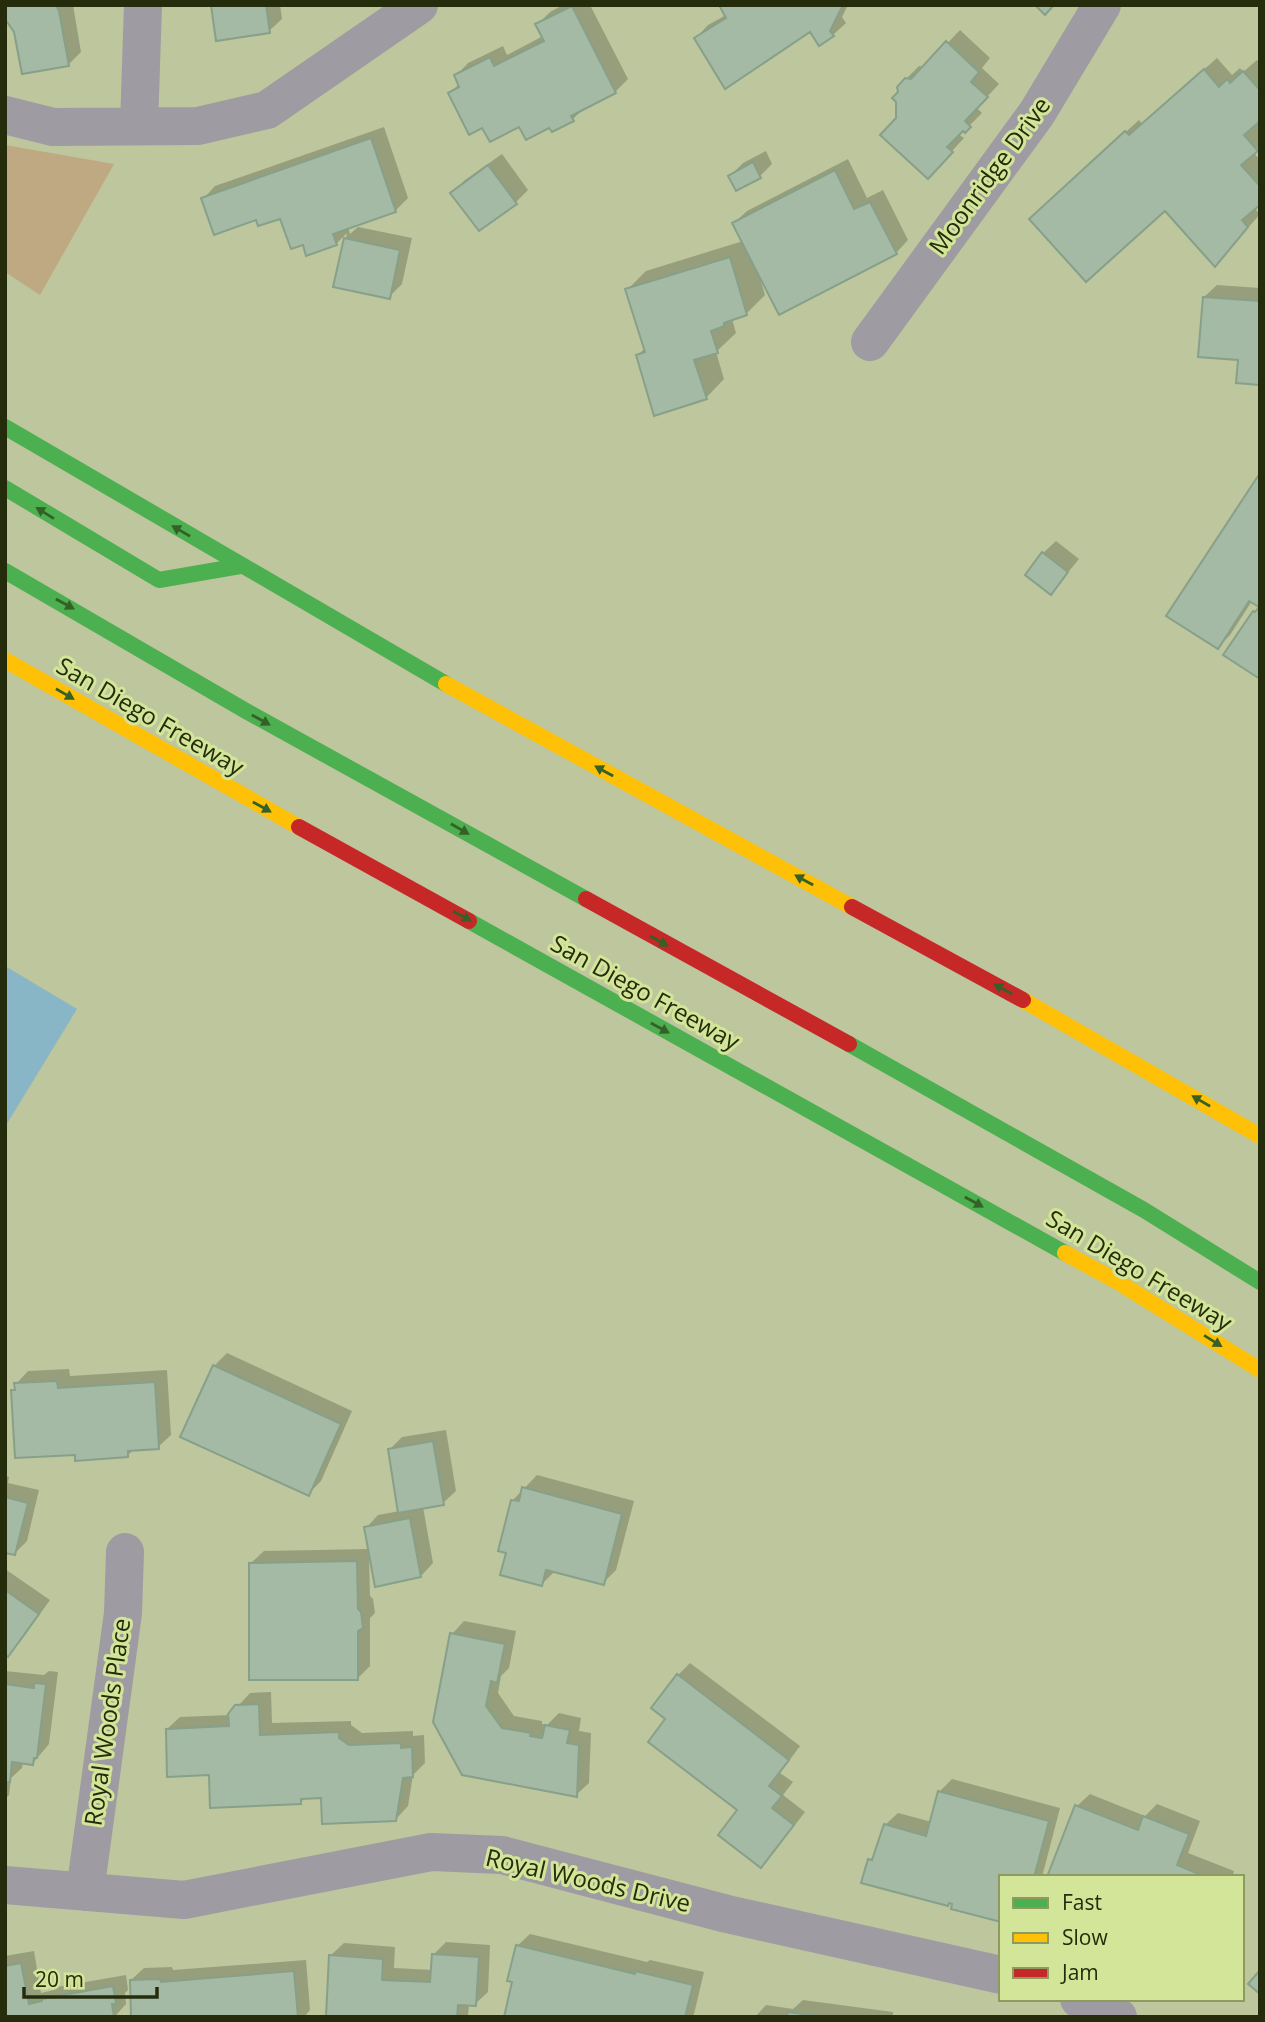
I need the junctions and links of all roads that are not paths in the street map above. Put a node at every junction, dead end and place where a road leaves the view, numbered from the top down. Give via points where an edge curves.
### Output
1 (143, 5) edge
2 (419, 5) edge
3 (1102, 5) edge
4 (5, 115) edge
5 (139, 126) junction
6 (870, 342) dead end
7 (5, 428) edge
8 (5, 488) edge
9 (240, 566) junction
10 (5, 571) edge
11 (5, 660) edge
12 (1260, 1136) edge
13 (1260, 1282) edge
14 (1260, 1370) edge
15 (125, 1552) dead end
16 (5, 1885) edge
17 (85, 1892) junction
18 (999, 1975) edge
19 (1083, 2001) edge
20 (1118, 2017) edge

1 - 5 street
2 - 5 street via 267,110 198,126
3 - 6 street, Moonridge Drive via 1037,113
4 - 5 street via 53,127
9 -> 7 highway
9 -> 8 highway via 159,580
12 -> 9 highway via 1028,1003 501,716
10 -> 13 highway via 246,711 1144,1210
11 -> 14 highway, San Diego Freeway via 1118,1282
15 - 17 street, Royal Woods Place via 123,1613
16 - 17 street, Royal Woods Drive
17 - 18 street, Royal Woods Drive via 184,1900 431,1852 502,1855 727,1914
19 - 20 street

